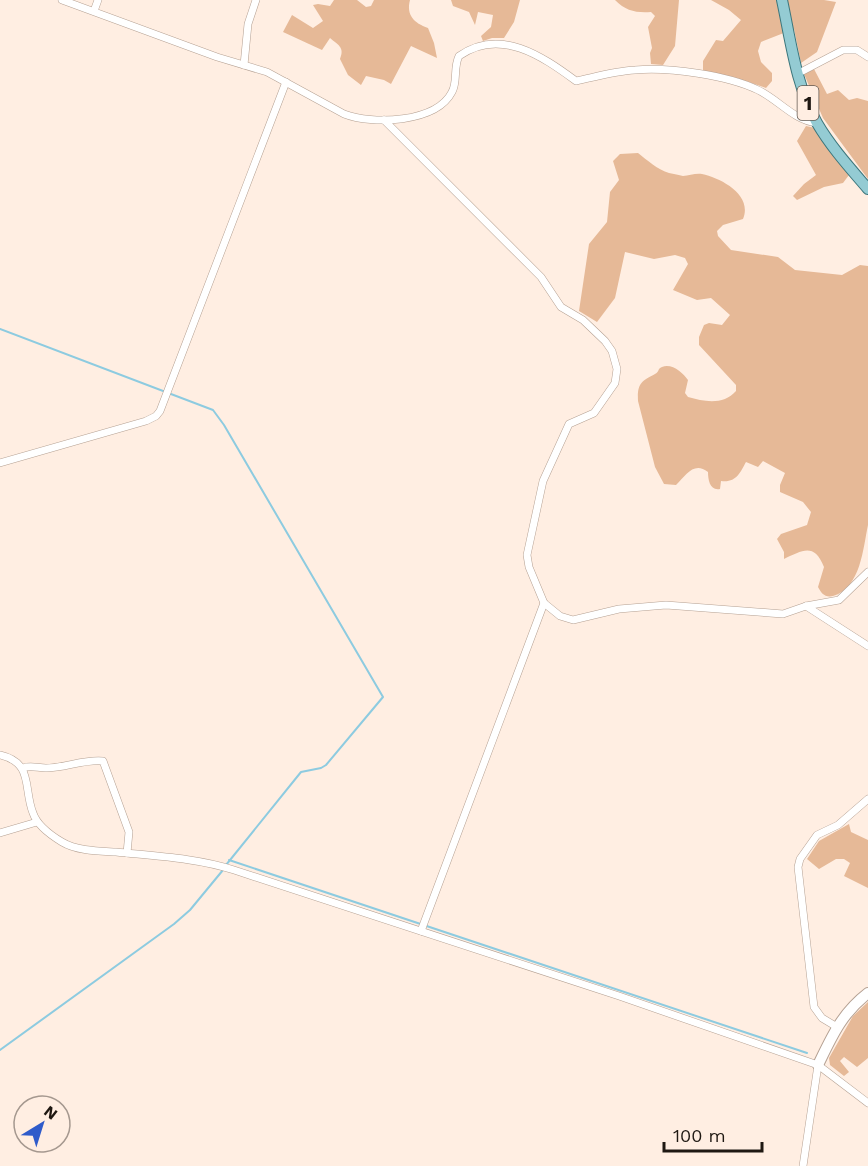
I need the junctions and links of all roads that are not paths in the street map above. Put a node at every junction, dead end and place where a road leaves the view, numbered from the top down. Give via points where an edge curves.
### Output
1 (62, 0) edge
2 (98, 0) edge
3 (256, 0) edge
4 (782, 0) edge
5 (94, 11) junction
6 (868, 57) edge
7 (244, 65) junction
8 (797, 74) junction
9 (286, 82) junction
10 (384, 120) junction
11 (817, 123) junction
12 (868, 189) edge
13 (0, 464) edge
14 (868, 572) edge
15 (544, 603) junction
16 (806, 606) junction
17 (868, 646) edge
18 (0, 755) edge
19 (23, 768) junction
20 (868, 799) edge
21 (38, 822) junction
22 (0, 833) edge
23 (127, 854) junction
24 (422, 927) junction
25 (868, 993) edge
26 (837, 1027) junction
27 (818, 1065) junction
28 (868, 1103) edge
29 (802, 1166) edge

1 - 5 street
2 - 5 street
3 - 7 street via 248,24
4 - 8 main road, 1
5 - 7 street
6 - 8 street via 857,50 843,50
7 - 9 street
8 - 11 main road, 1
9 - 10 street via 352,117
9 - 13 street via 160,411 146,421
10 - 11 street via 416,116 441,105 453,90 459,56 502,43 524,50 576,81 650,69 736,81 766,94 801,119
10 - 15 street via 541,277 555,301 605,341 615,362 615,383 594,413 569,424 543,481 527,555
11 - 12 main road, 1
14 - 16 street via 839,600
15 - 16 street via 560,616 573,620 619,609 666,604 783,614
15 - 24 street
16 - 17 street
18 - 19 street via 17,761
19 - 21 street via 32,812
19 - 23 street via 103,761 129,832
20 - 26 street via 838,825 817,835 798,867 814,1007 822,1018
21 - 22 street
21 - 23 street via 68,845
23 - 24 street via 218,864
24 - 27 street
25 - 26 street
26 - 27 street
27 - 28 street
27 - 29 street

